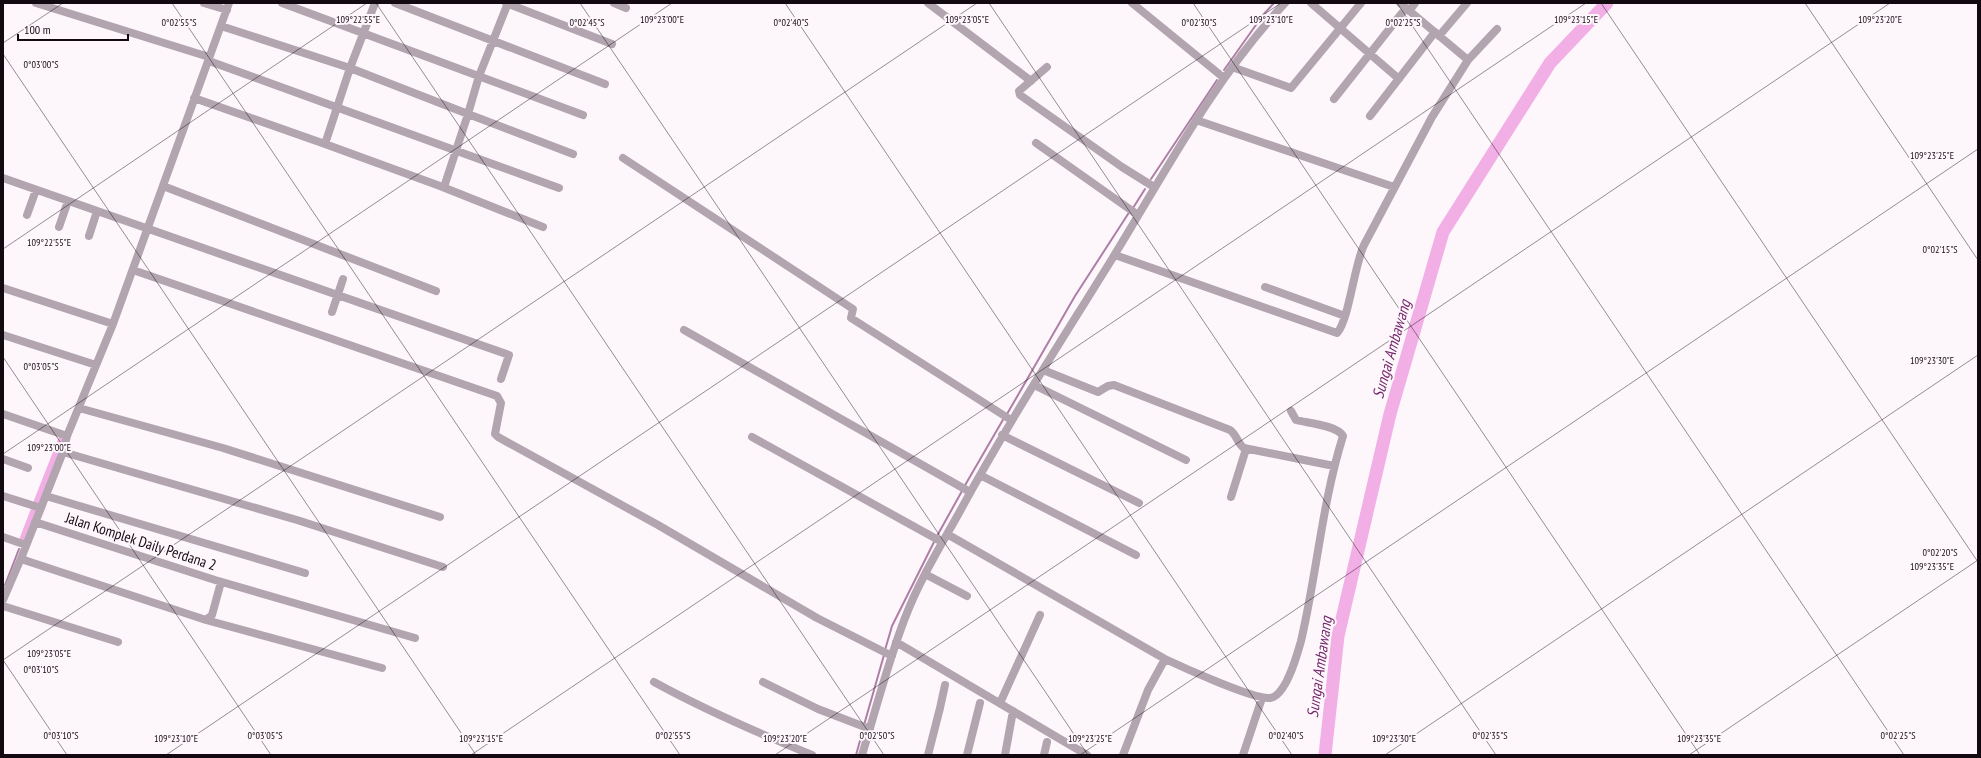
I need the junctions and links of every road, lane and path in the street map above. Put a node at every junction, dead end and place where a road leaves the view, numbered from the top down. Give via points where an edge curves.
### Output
1 (36, 3) edge
2 (204, 3) edge
3 (282, 3) edge
4 (375, 3) edge
5 (395, 3) edge
6 (507, 3) edge
7 (614, 3) edge
8 (928, 3) edge
9 (1132, 3) edge
10 (1284, 3) edge
11 (1311, 3) edge
12 (1361, 3) edge
13 (1400, 3) edge
14 (1415, 3) edge
15 (1468, 3) edge
16 (228, 6) edge
17 (626, 8) dead end
18 (1405, 12) junction
19 (221, 26) junction
20 (1339, 28) junction
21 (1497, 29) dead end
22 (364, 32) junction
23 (1437, 34) junction
24 (493, 40) junction
25 (612, 44) dead end
26 (1369, 54) junction
27 (209, 59) junction
28 (1466, 64) junction
29 (1048, 67) dead end
30 (1232, 67) junction
31 (350, 68) junction
32 (479, 76) junction
33 (1224, 78) junction
34 (1399, 79) junction
35 (1031, 81) junction
36 (605, 84) dead end
37 (194, 98) junction
38 (1334, 99) dead end
39 (336, 107) junction
40 (468, 114) junction
41 (583, 115) dead end
42 (1370, 116) dead end
43 (1196, 120) junction
44 (1036, 143) dead end
45 (324, 144) junction
46 (457, 151) junction
47 (573, 154) dead end
48 (623, 158) dead end
49 (3, 180) edge
50 (163, 186) junction
51 (1154, 187) junction
52 (1394, 187) junction
53 (444, 188) junction
54 (559, 188) dead end
55 (36, 190) junction
56 (68, 201) junction
57 (97, 211) junction
58 (27, 215) dead end
59 (1138, 216) junction
60 (59, 226) dead end
61 (543, 227) dead end
62 (147, 229) junction
63 (89, 236) dead end
64 (1115, 255) junction
65 (133, 270) junction
66 (343, 279) dead end
67 (1265, 287) dead end
68 (3, 288) edge
69 (436, 292) dead end
70 (337, 295) junction
71 (332, 312) dead end
72 (1345, 316) junction
73 (113, 324) junction
74 (684, 330) dead end
75 (3, 335) edge
76 (96, 365) junction
77 (1043, 370) junction
78 (501, 379) dead end
79 (1034, 385) junction
80 (79, 408) junction
81 (1291, 412) dead end
82 (3, 414) edge
83 (1011, 420) junction
84 (1002, 435) junction
85 (67, 436) junction
86 (752, 437) dead end
87 (1246, 449) junction
88 (63, 452) junction
89 (3, 459) edge
90 (1186, 460) dead end
91 (1334, 466) junction
92 (28, 468) dead end
93 (980, 475) junction
94 (970, 492) junction
95 (3, 496) edge
96 (46, 496) junction
97 (1231, 497) dead end
98 (1139, 503) dead end
99 (41, 508) junction
100 (440, 517) dead end
101 (35, 522) junction
102 (947, 534) junction
103 (3, 537) edge
104 (942, 542) junction
105 (26, 545) junction
106 (1136, 555) dead end
107 (23, 558) junction
108 (443, 567) dead end
109 (305, 573) dead end
110 (925, 574) junction
111 (221, 582) junction
112 (967, 596) dead end
113 (3, 600) edge
114 (3, 606) edge
115 (1040, 615) dead end
116 (206, 620) junction
117 (415, 638) dead end
118 (118, 642) dead end
119 (896, 642) junction
120 (892, 656) junction
121 (1165, 659) junction
122 (382, 668) dead end
123 (654, 682) dead end
124 (763, 682) dead end
125 (945, 685) dead end
126 (1262, 698) junction
127 (980, 703) dead end
128 (1000, 703) junction
129 (1013, 712) junction
130 (870, 730) junction
131 (1047, 742) dead end
132 (812, 755) edge
133 (862, 755) edge
134 (928, 755) edge
135 (967, 755) edge
136 (1005, 755) edge
137 (1044, 755) edge
138 (1087, 755) edge
139 (1123, 755) edge
140 (1243, 755) edge

1 - 27 street
2 - 16 street
3 - 22 street
4 - 22 street
5 - 24 street
6 - 24 street
6 - 25 street
7 - 17 street
8 - 35 street
9 - 33 street
10 - 30 street
11 - 20 street
12 - 20 street
13 - 18 street
14 - 18 street
15 - 23 street
16 - 19 street
18 - 23 street
18 - 26 street
19 - 27 street
19 - 31 street
20 - 26 street
20 - 30 street via 1291,88
21 - 28 street
22 - 31 street
22 - 32 street
23 - 28 street
23 - 34 street
24 - 32 street
24 - 36 street
26 - 34 street
26 - 38 street
27 - 37 street
27 - 39 street
28 - 52 street via 1432,117
29 - 35 street
30 - 33 street
31 - 39 street
31 - 40 street
32 - 40 street
32 - 41 street
33 - 43 street
34 - 42 street
35 - 51 street via 1018,91 1020,95
37 - 45 street
37 - 50 street
39 - 45 street
39 - 46 street
40 - 46 street
40 - 47 street
43 - 51 street
43 - 52 street
44 - 59 street
45 - 53 street
46 - 53 street
46 - 54 street
48 - 83 street via 852,309 851,318
49 - 55 street
50 - 62 street
50 - 69 street
51 - 59 street
52 - 72 street via 1359,256
53 - 61 street
55 - 56 street
55 - 58 street
56 - 57 street
56 - 60 street
57 - 62 street
57 - 63 street
59 - 64 street
62 - 65 street
62 - 70 street
64 - 72 street via 1337,333
64 - 77 street
65 - 73 street
65 - 120 street via 497,396 501,403 494,434 498,437 658,525 817,618
66 - 70 street
67 - 72 street
68 - 73 street
70 - 71 street
70 - 78 street via 509,355
73 - 76 street
74 - 94 street
75 - 76 street
76 - 80 street
77 - 79 street
77 - 87 street via 1098,392 1114,385 1230,430 1234,432 1240,445
79 - 83 street
79 - 90 street
80 - 85 street
80 - 100 street via 223,448
81 - 91 street via 1296,420 1342,433
82 - 85 street
83 - 84 street
84 - 93 street
84 - 98 street
85 - 88 street
86 - 104 street
87 - 91 street
87 - 97 street
88 - 96 street
88 - 108 street via 297,520
89 - 92 street
91 - 126 street via 1301,642 1283,689 1274,697
93 - 94 street
93 - 106 street
94 - 102 street
95 - 99 street
96 - 99 street
96 - 109 street
99 - 101 street
101 - 105 street
101 - 111 street, Jalan Komplek Daily Perdana 2
102 - 104 street
102 - 121 street
103 - 105 street
104 - 110 street
105 - 107 street
107 - 113 street
107 - 116 street
110 - 112 street
110 - 119 street
111 - 116 street, Jalan Komplek Daily Perdana 2 via 212,615
111 - 117 street
114 - 118 street
115 - 128 street
116 - 122 street
119 - 120 street
119 - 128 street
120 - 130 street
121 - 126 street
121 - 139 street via 1148,690
123 - 132 street via 705,709
124 - 130 street via 818,709
125 - 134 street
126 - 140 street
127 - 135 street
128 - 129 street
129 - 136 street
129 - 138 street
130 - 133 street
131 - 137 street

